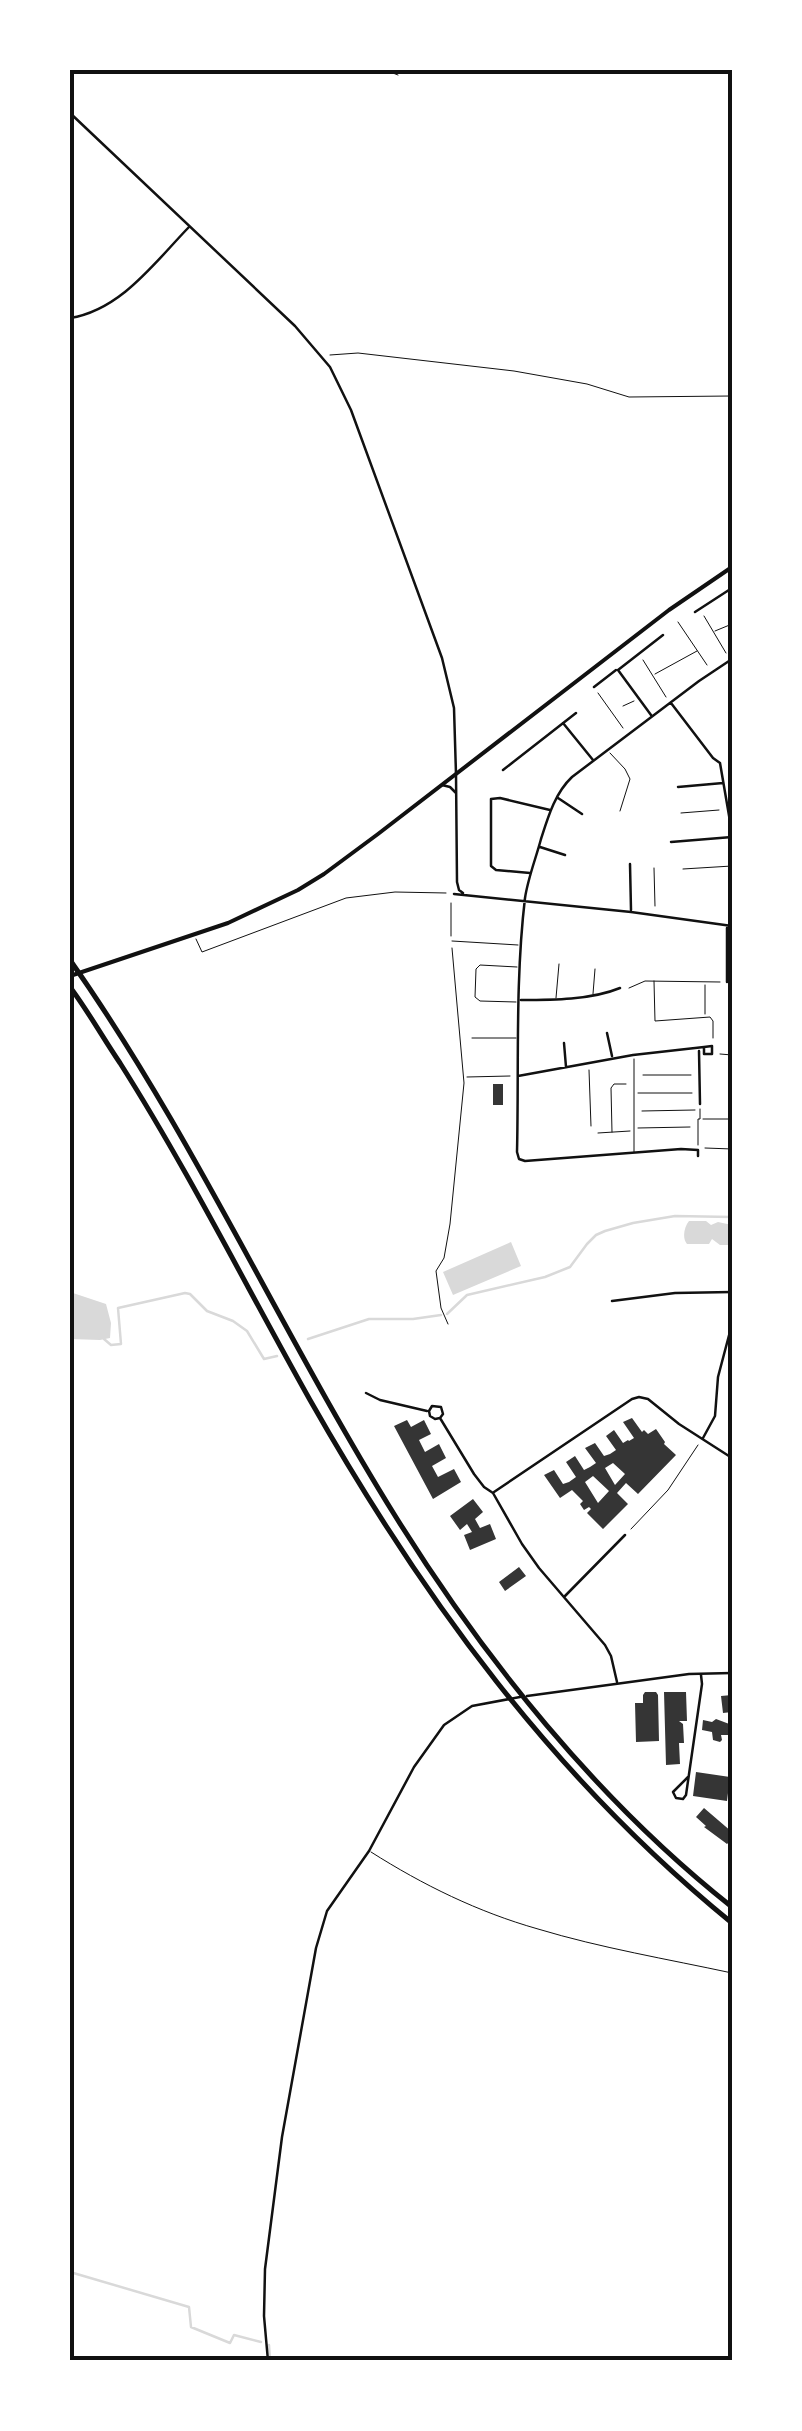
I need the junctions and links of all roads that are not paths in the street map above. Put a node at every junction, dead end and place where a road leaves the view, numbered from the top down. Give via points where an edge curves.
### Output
1 (70, 113) edge
2 (189, 226) junction
3 (70, 318) edge
4 (732, 567) edge
5 (732, 588) edge
6 (694, 612) dead end
7 (663, 634) dead end
8 (731, 660) edge
9 (618, 670) junction
10 (594, 687) road end
11 (670, 702) junction
12 (576, 713) dead end
13 (652, 716) junction
14 (562, 724) junction
15 (608, 750) junction
16 (594, 761) junction
17 (503, 770) dead end
18 (456, 774) junction
19 (724, 782) junction
20 (442, 785) junction
21 (678, 787) dead end
22 (456, 794) junction
23 (557, 798) junction
24 (551, 810) junction
25 (620, 811) dead end
26 (582, 814) dead end
27 (732, 835) edge
28 (671, 842) dead end
29 (539, 846) junction
30 (565, 855) dead end
31 (630, 864) dead end
32 (531, 874) junction
33 (454, 894) road end
34 (464, 894) junction
35 (525, 900) junction
36 (631, 912) junction
37 (730, 926) edge
38 (452, 941) road end
39 (522, 946) junction
40 (70, 960) edge
41 (560, 964) dead end
42 (520, 967) junction
43 (596, 969) dead end
44 (70, 976) edge
45 (726, 982) road end
46 (70, 987) edge
47 (620, 988) dead end
48 (592, 994) junction
49 (556, 998) junction
50 (519, 1001) junction
51 (607, 1034) dead end
52 (472, 1038) dead end
53 (519, 1038) junction
54 (564, 1043) dead end
55 (702, 1048) junction
56 (633, 1055) junction
57 (612, 1059) junction
58 (566, 1068) junction
59 (518, 1076) junction
60 (700, 1104) road end
61 (634, 1153) junction
62 (698, 1156) dead end
63 (732, 1292) edge
64 (612, 1300) dead end
65 (732, 1324) edge
66 (366, 1393) dead end
67 (429, 1411) junction
68 (440, 1418) junction
69 (702, 1440) junction
70 (732, 1458) edge
71 (493, 1494) junction
72 (625, 1536) road end
73 (564, 1597) junction
74 (701, 1673) junction
75 (732, 1673) edge
76 (618, 1682) junction
77 (688, 1777) dead end
78 (368, 1850) junction
79 (732, 1908) edge
80 (732, 1923) edge
81 (732, 1973) edge
82 (268, 2361) edge

1 - 2 street
2 - 3 street via 119,298
2 - 18 street via 311,343 341,386 442,658 454,708
4 - 18 main road
5 - 6 street
7 - 9 street
8 - 11 street
9 - 10 street
9 - 13 street
11 - 13 street
11 - 19 street via 720,763
12 - 14 street
13 - 15 street
14 - 16 street
14 - 17 street
15 - 16 street
15 - 25 lane via 630,780
16 - 23 street
18 - 20 main road
18 - 22 street
19 - 21 street
19 - 27 street
20 - 22 street
20 - 44 main road via 324,874 274,903
22 - 34 street via 457,882
23 - 24 street
23 - 26 street
24 - 29 street
24 - 32 street via 491,799 492,866
27 - 28 street
29 - 30 street
29 - 32 street
31 - 36 street
32 - 35 street
33 - 34 street
34 - 35 street
35 - 36 street
35 - 39 street
36 - 37 street
37 - 45 street
38 - 39 lane
39 - 42 street
40 - 79 highway via 162,1103 433,1576 499,1667 604,1788
41 - 49 lane
42 - 50 street
42 - 50 lane via 476,969 480,1002
43 - 48 lane
46 - 80 highway via 156,1120 312,1404 442,1611 574,1775
47 - 48 street
48 - 49 street
49 - 50 street
50 - 53 street
51 - 57 street
52 - 53 lane
53 - 59 street
54 - 58 street
55 - 55 street via 712,1046 712,1054 704,1054
55 - 56 street
55 - 60 street
56 - 57 street
56 - 61 lane
57 - 58 street
58 - 59 street
59 - 61 street via 521,1160
61 - 62 street via 698,1150
63 - 64 street
65 - 69 street via 715,1416
66 - 67 street
67 - 68 street
67 - 68 street via 439,1406
68 - 71 street
69 - 70 street
69 - 71 street via 637,1397
71 - 73 street
72 - 73 street
73 - 76 street via 605,1645
74 - 75 street
74 - 76 street
74 - 77 street
76 - 78 street via 488,1702 457,1714 414,1767
78 - 81 lane via 436,1890 501,1917
78 - 82 street via 327,1911 316,1948 265,2269

